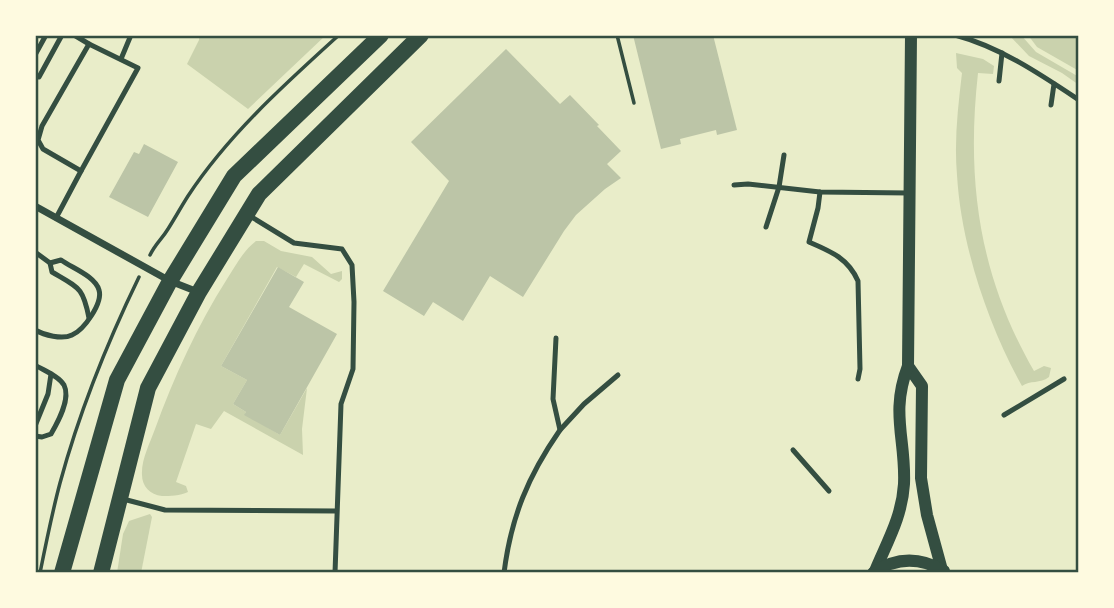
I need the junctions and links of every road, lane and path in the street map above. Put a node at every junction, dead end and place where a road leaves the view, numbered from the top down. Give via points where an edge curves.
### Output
1 (46, 35) edge
2 (62, 35) edge
3 (74, 35) edge
4 (131, 35) edge
5 (339, 35) edge
6 (381, 35) edge
7 (421, 35) edge
8 (617, 35) edge
9 (911, 35) edge
10 (954, 35) edge
11 (89, 44) junction
12 (1002, 52) junction
13 (35, 55) edge
14 (121, 59) junction
15 (39, 76) dead end
16 (999, 81) dead end
17 (1054, 84) junction
18 (1079, 100) edge
19 (634, 103) dead end
20 (1051, 105) dead end
21 (35, 122) edge
22 (42, 125) junction
23 (784, 155) dead end
24 (80, 171) junction
25 (734, 185) dead end
26 (779, 187) junction
27 (820, 192) junction
28 (909, 193) junction
29 (35, 206) edge
30 (247, 214) junction
31 (56, 218) junction
32 (766, 226) dead end
33 (155, 246) dead end
34 (35, 252) edge
35 (50, 263) junction
36 (170, 281) junction
37 (135, 286) dead end
38 (199, 292) junction
39 (89, 319) junction
40 (38, 332) edge
41 (556, 338) dead end
42 (35, 366) edge
43 (908, 366) junction
44 (51, 374) junction
45 (618, 375) dead end
46 (858, 379) dead end
47 (1064, 379) dead end
48 (1004, 415) dead end
49 (35, 426) edge
50 (560, 430) junction
51 (35, 436) edge
52 (793, 450) dead end
53 (830, 491) dead end
54 (120, 498) junction
55 (335, 512) junction
56 (944, 571) edge
57 (874, 572) edge
58 (40, 573) edge
59 (62, 573) edge
60 (101, 573) edge
61 (335, 573) edge
62 (504, 573) edge

1 - 13 lane
2 - 15 lane
3 - 11 lane
4 - 14 lane
5 - 33 path via 233,139
6 - 36 main road via 234,176
7 - 30 main road via 259,194
8 - 19 path
9 - 28 street
10 - 12 lane
11 - 14 lane
11 - 22 lane
12 - 16 lane
12 - 17 lane
14 - 24 lane via 138,68
17 - 18 lane
17 - 20 lane
21 - 22 lane
22 - 24 lane via 38,140 43,149
23 - 26 lane
24 - 31 lane
25 - 26 lane
26 - 27 lane
26 - 32 lane
27 - 28 lane
27 - 46 lane via 809,242 844,259 858,281
28 - 43 street
29 - 31 street
30 - 38 main road
30 - 55 lane via 294,243 342,249 352,265 353,369 341,404
31 - 36 street
34 - 35 lane
35 - 39 lane via 52,272 84,296
35 - 39 lane via 61,260 99,289 100,301
36 - 38 street
36 - 59 main road via 117,380
37 - 58 path via 80,420
38 - 54 main road via 148,388
39 - 40 lane via 72,335
41 - 50 lane via 553,399
42 - 44 lane
43 - 56 street via 922,386 921,478
43 - 57 street via 899,407 902,499 892,537
44 - 49 lane
44 - 51 lane via 65,387 65,399 51,435
45 - 50 lane
47 - 48 lane
50 - 62 lane via 522,496
52 - 53 lane
54 - 55 lane via 165,510
54 - 60 main road
55 - 61 lane
56 - 57 street via 908,560

